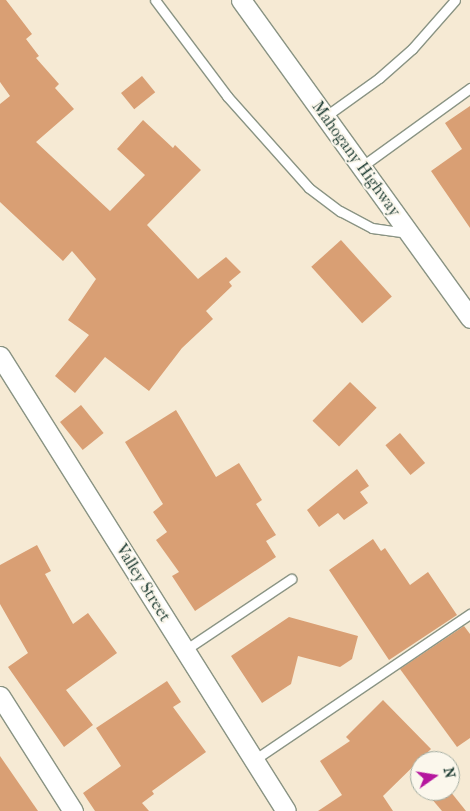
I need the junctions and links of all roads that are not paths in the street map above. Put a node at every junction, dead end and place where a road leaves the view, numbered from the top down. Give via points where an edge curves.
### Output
1 (155, 0) edge
2 (241, 0) edge
3 (455, 0) edge
4 (470, 88) edge
5 (326, 116) junction
6 (361, 167) junction
7 (410, 234) junction
8 (470, 318) edge
9 (0, 356) edge
10 (290, 579) dead end
11 (470, 614) edge
12 (185, 650) junction
13 (0, 696) edge
14 (254, 760) junction
15 (73, 811) edge
16 (286, 811) edge

1 - 7 lane via 227,96 310,188 340,211 372,228
2 - 5 street, Mahogany Highway
3 - 5 lane via 412,49 379,78
4 - 6 lane
5 - 6 street, Mahogany Highway
6 - 7 street, Mahogany Highway
7 - 8 street, Mahogany Highway
9 - 12 street, Valley Street
10 - 12 lane
11 - 14 lane
12 - 14 street, Valley Street
13 - 15 street
14 - 16 street, Valley Street

